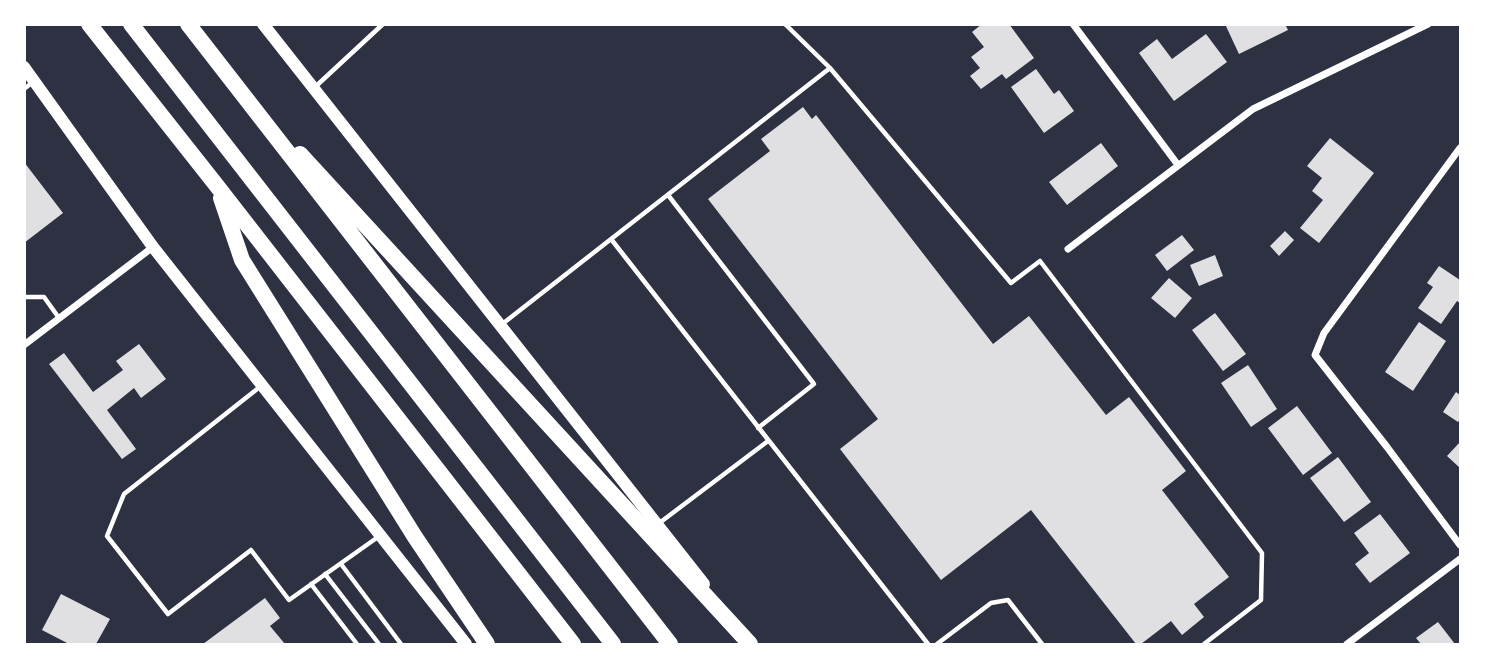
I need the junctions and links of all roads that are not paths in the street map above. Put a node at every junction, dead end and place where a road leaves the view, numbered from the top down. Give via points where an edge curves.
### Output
1 (89, 24) edge
2 (131, 24) edge
3 (188, 24) edge
4 (263, 24) edge
5 (383, 24) edge
6 (785, 24) edge
7 (1073, 24) edge
8 (1428, 24) edge
9 (24, 68) edge
10 (830, 68) junction
11 (223, 69) junction
12 (29, 85) edge
13 (313, 88) junction
14 (1461, 148) edge
15 (1178, 165) junction
16 (217, 186) junction
17 (668, 195) junction
18 (611, 239) junction
19 (153, 247) junction
20 (1068, 249) dead end
21 (24, 297) edge
22 (59, 318) junction
23 (500, 325) junction
24 (24, 345) edge
25 (262, 385) junction
26 (758, 428) junction
27 (768, 440) junction
28 (657, 524) junction
29 (380, 536) junction
30 (1461, 545) edge
31 (1461, 559) edge
32 (341, 564) junction
33 (326, 574) junction
34 (311, 584) junction
35 (357, 645) edge
36 (379, 645) edge
37 (401, 645) edge
38 (466, 645) edge
39 (487, 645) edge
40 (573, 645) edge
41 (613, 645) edge
42 (670, 645) edge
43 (751, 645) edge
44 (928, 645) edge
45 (937, 645) edge
46 (1042, 645) edge
47 (1204, 645) edge
48 (1347, 645) edge

1 - 16 highway
2 - 41 highway
3 - 11 highway
4 - 13 main road
5 - 13 lane
6 - 10 lane
7 - 15 street
8 - 15 street via 1252,109
9 - 12 main road
10 - 17 lane
10 - 47 lane via 1011,283 1040,261 1262,553 1261,600
11 - 42 highway
11 - 43 highway
12 - 19 main road
13 - 23 main road
14 - 30 street via 1324,333 1315,355
15 - 20 street
16 - 39 highway via 242,260
16 - 40 highway
17 - 18 lane
17 - 26 lane via 814,384
18 - 23 lane
18 - 26 lane
19 - 22 street
19 - 25 main road
21 - 22 lane via 44,297
22 - 24 street
23 - 28 main road
25 - 29 main road
25 - 34 lane via 124,494 107,536 168,614 251,550 289,600
26 - 27 lane
27 - 28 lane
27 - 44 lane
28 - 43 main road
29 - 32 lane
29 - 38 main road
31 - 48 street
32 - 33 lane
32 - 37 lane
33 - 34 lane
33 - 36 lane
34 - 35 lane
45 - 46 lane via 991,603 1008,600

